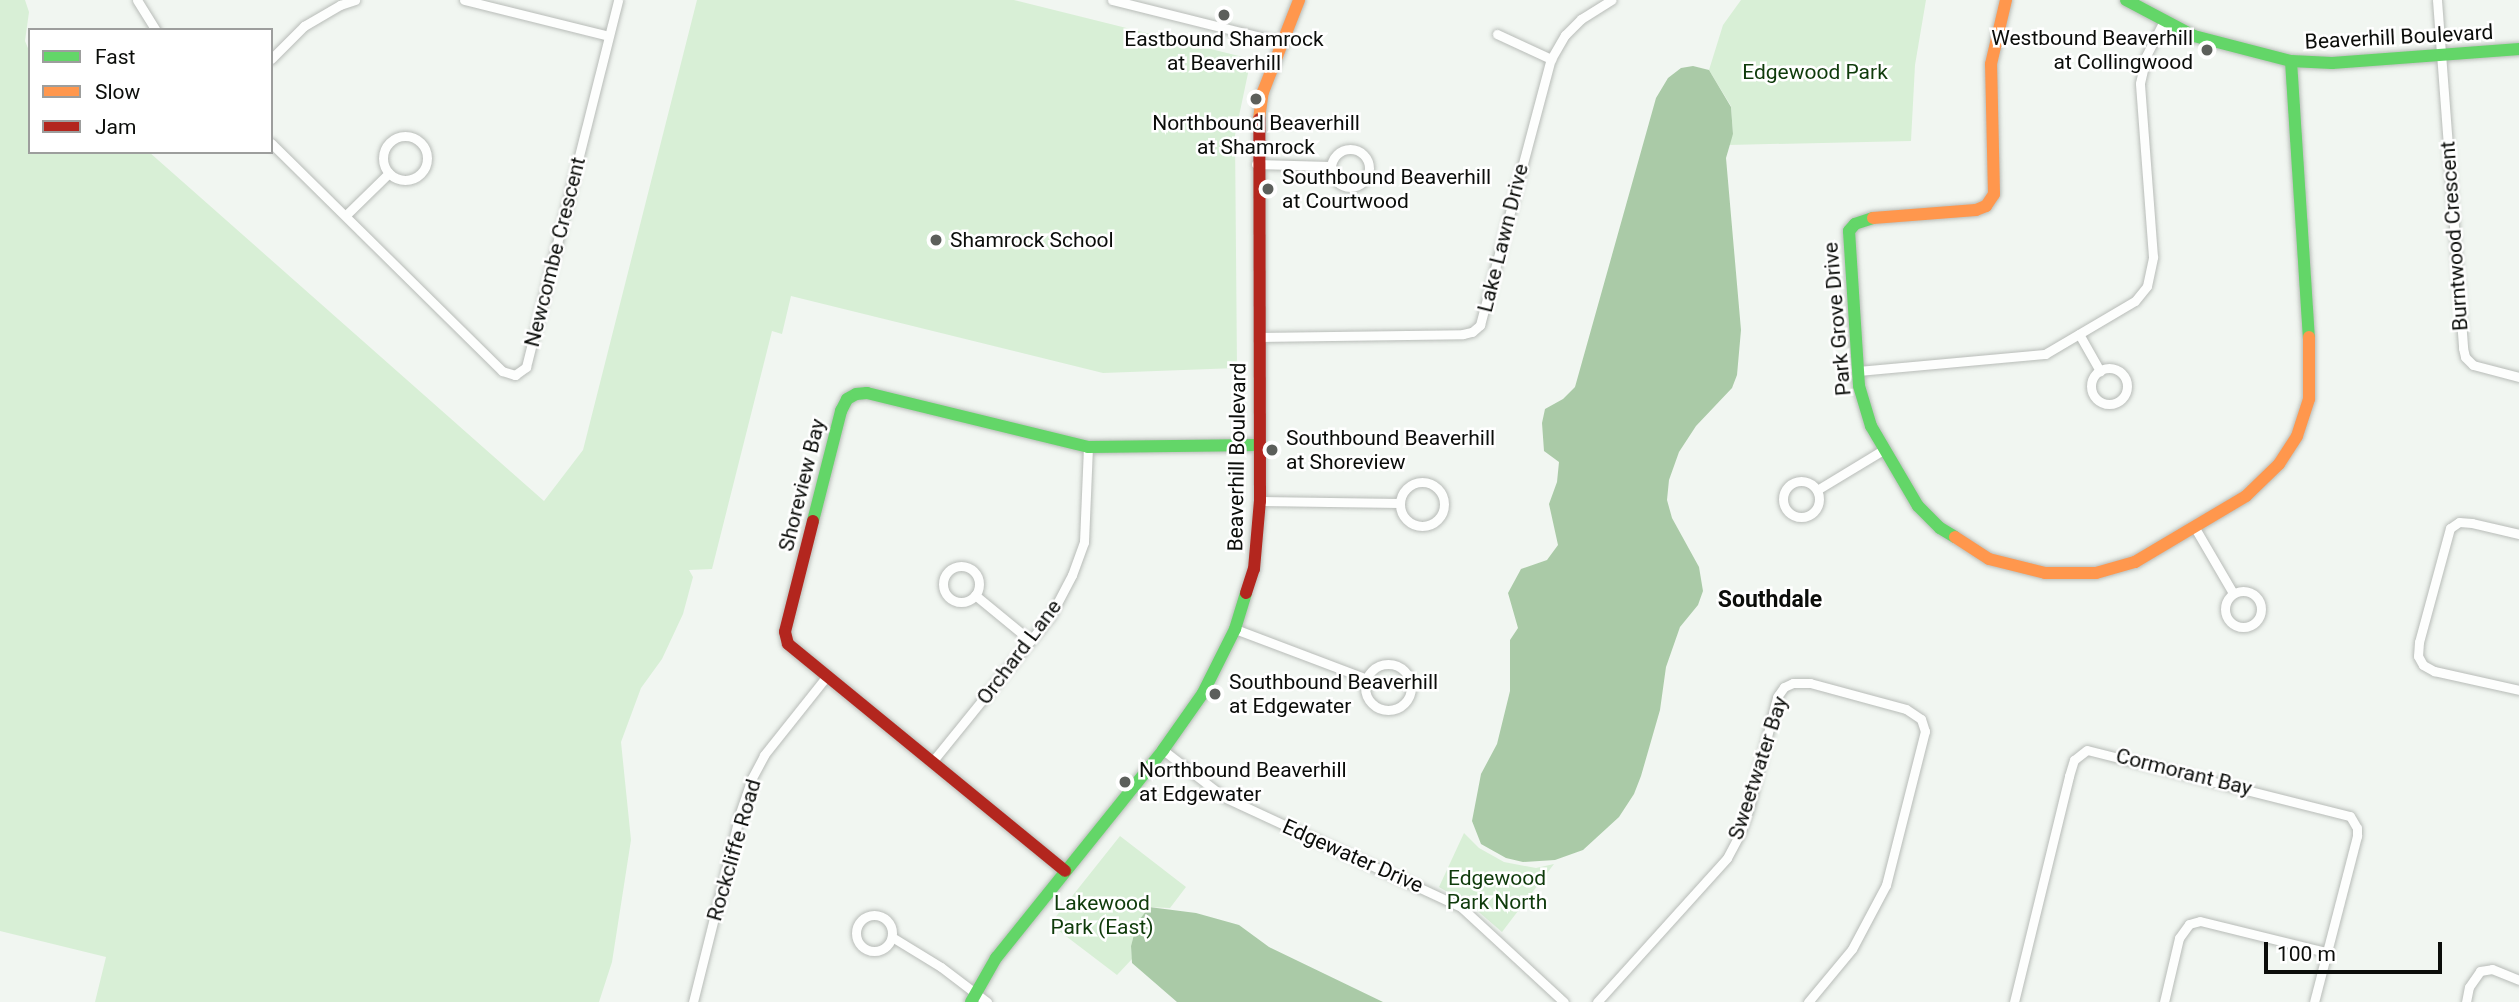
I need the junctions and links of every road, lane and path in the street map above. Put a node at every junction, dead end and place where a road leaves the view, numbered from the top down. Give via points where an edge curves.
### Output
1 (137, 0) edge
2 (355, 0) edge
3 (464, 0) edge
4 (618, 0) edge
5 (1112, 0) edge
6 (1299, 0) edge
7 (1612, 0) edge
8 (2006, 0) edge
9 (2126, 0) edge
10 (2437, 0) edge
11 (2164, 21) junction
12 (155, 28) edge
13 (1497, 34) dead end
14 (608, 36) junction
15 (1280, 42) junction
16 (2519, 50) edge
17 (2441, 56) junction
18 (273, 57) edge
19 (1551, 59) junction
20 (2291, 61) junction
21 (273, 145) edge
22 (1256, 164) junction
23 (1330, 166) junction
24 (389, 173) junction
25 (346, 215) junction
26 (2079, 334) junction
27 (1258, 337) junction
28 (1857, 371) junction
29 (2100, 371) junction
30 (2519, 377) edge
31 (1260, 445) junction
32 (1088, 447) junction
33 (1883, 450) junction
34 (1816, 490) junction
35 (1260, 501) junction
36 (1399, 503) junction
37 (2195, 528) junction
38 (2519, 534) edge
39 (2233, 593) junction
40 (975, 595) junction
41 (1235, 629) junction
42 (1031, 641) junction
43 (826, 677) junction
44 (1367, 679) junction
45 (2519, 690) edge
46 (1164, 750) junction
47 (932, 762) junction
48 (1065, 871) junction
49 (892, 937) junction
50 (2326, 952) junction
51 (2519, 980) edge
52 (973, 997) edge
53 (693, 1002) edge
54 (987, 1002) edge
55 (1564, 1002) edge
56 (1597, 1002) edge
57 (1808, 1002) edge
58 (2014, 1002) edge
59 (2164, 1002) edge
60 (2314, 1002) edge
61 (2466, 1002) edge

1 - 12 street
2 - 18 street via 304,26
3 - 14 street
4 - 14 street, Newcombe Crescent
5 - 15 street
6 - 15 street, Beaverhill Boulevard
7 - 19 street, Lake Lawn Drive via 1581,19
8 - 28 street, Park Grove Drive via 1991,64 1994,194 1976,211 1865,219 1854,224 1848,244
9 - 11 street, Beaverhill Boulevard
10 - 17 street
11 - 20 street, Beaverhill Boulevard via 2232,48
11 - 26 street via 2146,56 2140,83 2152,272 2135,300
13 - 19 street
14 - 25 street, Newcombe Crescent via 526,367 515,374 502,371
15 - 22 street, Beaverhill Boulevard via 1263,92
16 - 17 street, Beaverhill Boulevard
17 - 20 street, Beaverhill Boulevard
17 - 30 street, Burntwood Crescent via 2465,357 2483,369
19 - 27 street, Lake Lawn Drive via 1480,325 1463,334
20 - 37 street, Park Grove Drive via 2309,399 2297,436 2279,464 2246,496
21 - 25 street, Newcombe Crescent
22 - 23 street
22 - 27 street, Beaverhill Boulevard
23 - 23 street via 1333,178 1349,187 1365,179 1369,167 1364,155 1353,149 1340,151
24 - 24 street via 401,180 421,173 427,161 420,142 407,136 392,140 384,153
24 - 25 street
26 - 28 street via 2031,357
26 - 29 street
27 - 31 street, Beaverhill Boulevard
28 - 33 street, Park Grove Drive via 1861,397
29 - 29 street via 2092,380 2095,397 2110,405 2121,400 2127,390 2126,378 2117,370
31 - 32 street, Shoreview Bay
31 - 35 street, Beaverhill Boulevard
32 - 42 street, Orchard Lane via 1084,542 1051,615
32 - 43 street, Shoreview Bay via 867,393 847,399 785,632 793,650
33 - 34 street
33 - 37 street, Park Grove Drive via 1919,506 1940,528 1989,559 2020,568 2069,575 2096,573 2136,562
34 - 34 street via 1807,482 1794,481 1782,495 1784,508 1798,517 1810,515 1818,506
35 - 36 street
35 - 41 street, Beaverhill Boulevard via 1254,569
36 - 36 street via 1408,521 1420,526 1439,518 1444,505 1434,485 1419,482 1405,489
37 - 39 street
38 - 45 street via 2472,523 2459,522 2450,528 2418,656 2434,671
39 - 39 street via 2225,608 2228,620 2239,627 2256,622 2262,612 2256,595 2245,590
40 - 40 street via 979,584 971,569 953,567 945,575 943,587 953,600 965,601
40 - 42 street
41 - 44 street
41 - 46 street, Beaverhill Boulevard via 1203,693
42 - 47 street, Orchard Lane
43 - 47 street, Shoreview Bay
43 - 53 street, Rockcliffe Road via 764,755 752,778
44 - 44 street via 1367,696 1380,708 1398,708 1410,695 1409,678 1397,666 1379,666
46 - 48 street, Beaverhill Boulevard
46 - 55 street, Edgewater Drive via 1224,797 1461,907
47 - 48 street, Shoreview Bay
48 - 52 street, Beaverhill Boulevard via 996,958
49 - 49 street via 888,921 877,915 866,917 856,930 858,942 867,951 886,948
49 - 52 street via 941,967
50 - 58 street, Cormorant Bay via 2357,836 2350,816 2087,750 2074,760 2069,776
50 - 59 street via 2200,921 2189,924 2179,938
50 - 60 street, Cormorant Bay
51 - 61 street via 2492,969 2480,971
52 - 54 street
56 - 57 street, Sweetwater Bay via 1727,858 1749,808 1777,697 1793,683 1810,683 1906,709 1921,719 1925,731 1886,885 1852,949

